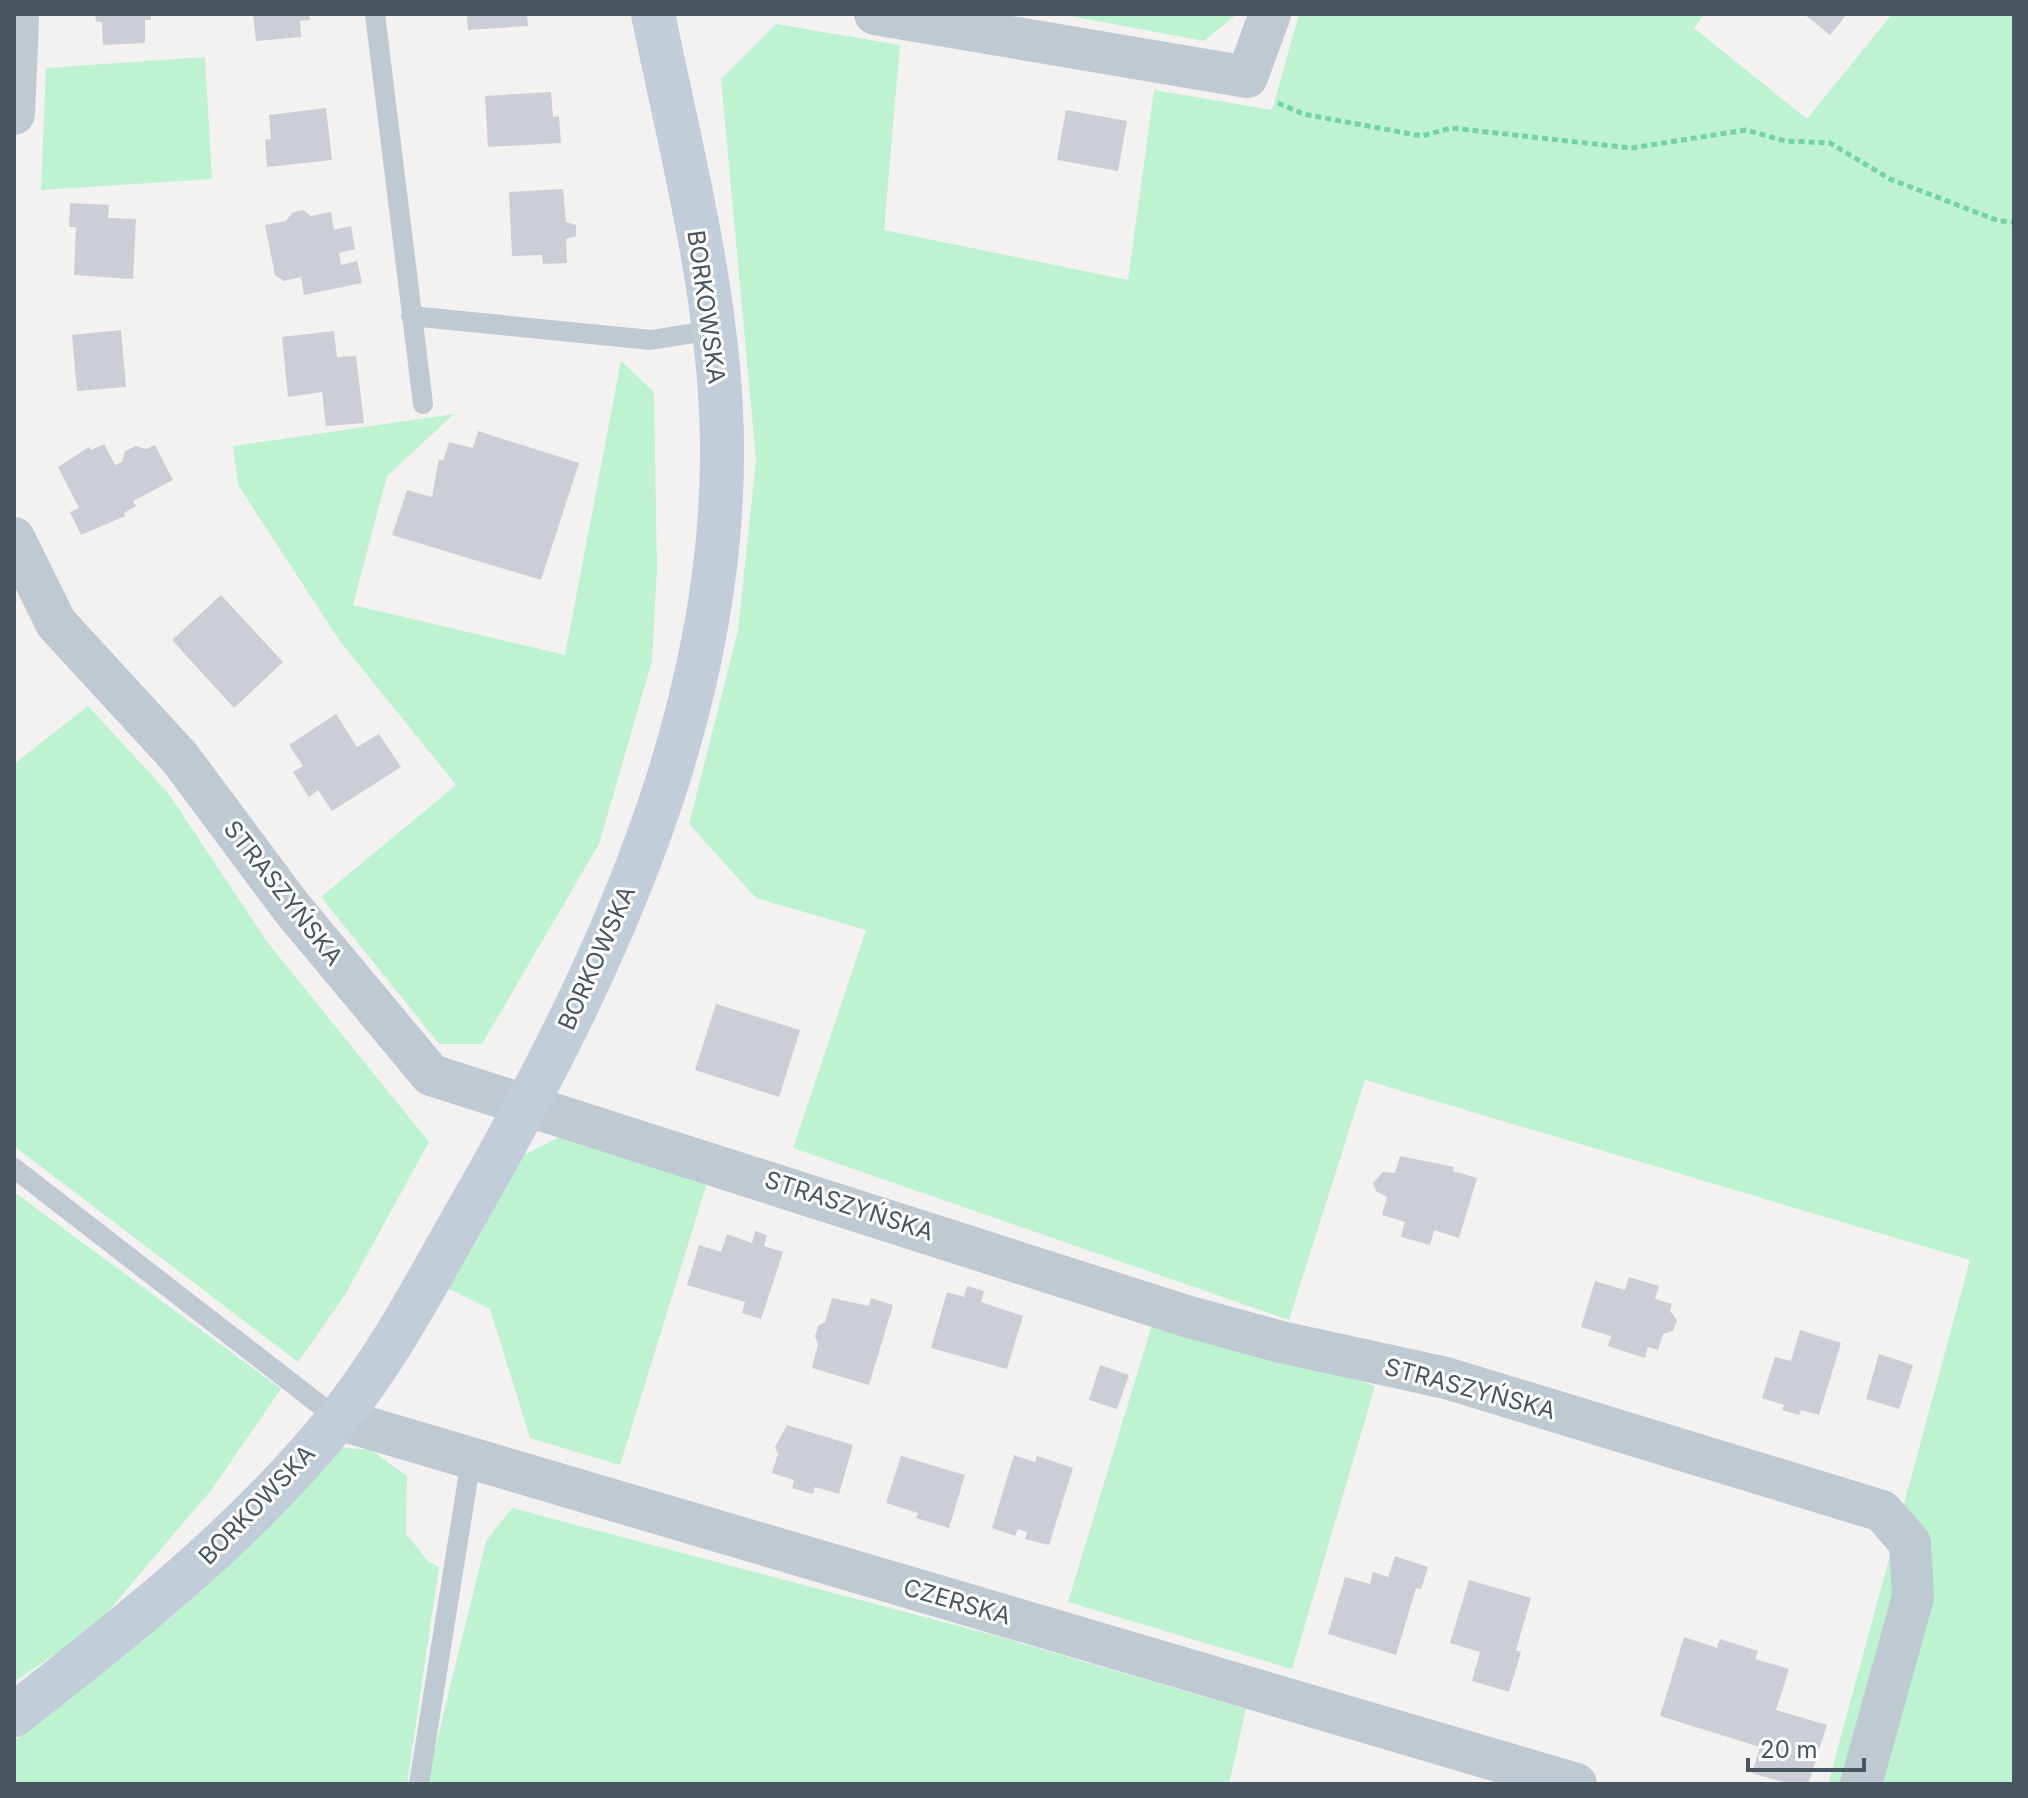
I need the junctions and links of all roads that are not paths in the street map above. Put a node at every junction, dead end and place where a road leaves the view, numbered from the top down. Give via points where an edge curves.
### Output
1 (375, 14) edge
2 (653, 14) edge
3 (875, 14) edge
4 (1270, 14) edge
5 (18, 20) dead end
6 (14, 114) edge
7 (411, 316) junction
8 (713, 330) junction
9 (423, 404) dead end
10 (14, 538) edge
11 (527, 1107) junction
12 (14, 1168) edge
13 (338, 1419) junction
14 (471, 1460) junction
15 (14, 1715) edge
16 (419, 1784) edge
17 (1576, 1784) edge
18 (1861, 1784) edge

1 - 7 lane
2 - 8 street, BORKOWSKA
3 - 4 street via 1247,77
5 - 6 street
7 - 8 lane via 651,340
7 - 9 lane
8 - 11 street, BORKOWSKA via 722,447 712,594 694,691 642,854 576,1012
10 - 11 street, STRASZYŃSKA via 56,623 180,758 291,907 431,1075
11 - 13 street, BORKOWSKA via 390,1347
11 - 18 street, STRASZYŃSKA via 1186,1316 1446,1378 1882,1511 1910,1543 1913,1597
12 - 13 lane
13 - 14 street, CZERSKA
13 - 15 street, BORKOWSKA via 204,1562
14 - 16 lane
14 - 17 street, CZERSKA

